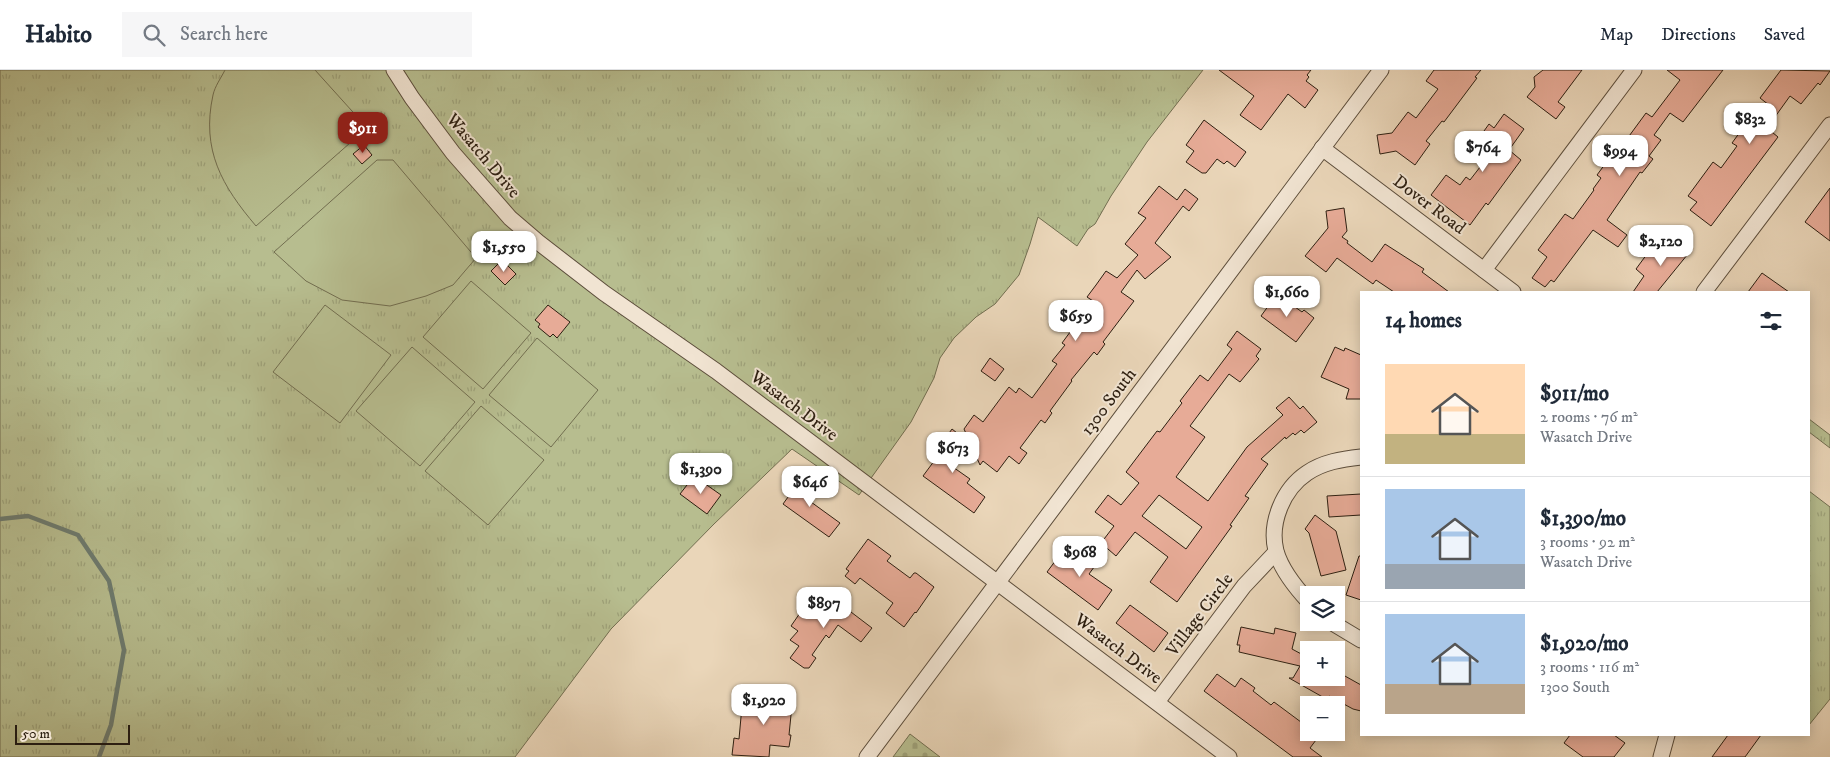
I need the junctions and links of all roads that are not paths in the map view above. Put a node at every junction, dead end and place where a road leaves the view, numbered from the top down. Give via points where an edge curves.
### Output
1 (394, 70) edge
2 (1381, 70) edge
3 (1634, 70) edge
4 (1830, 125) edge
5 (1322, 148) junction
6 (1484, 270) junction
7 (1512, 291) edge
8 (1705, 291) edge
9 (1360, 457) edge
10 (1276, 552) junction
11 (998, 582) junction
12 (1300, 590) edge
13 (1345, 630) edge
14 (1360, 639) edge
15 (1157, 702) junction
16 (1666, 736) edge
17 (867, 757) edge
18 (1229, 757) edge
19 (1661, 757) edge

1 - 11 street, Wasatch Drive via 453,153 510,218 538,242
2 - 5 street, 1300 South
3 - 6 street
4 - 8 street
5 - 6 street, Dover Road
5 - 11 street, 1300 South
6 - 7 street, Dover Road
9 - 10 street via 1318,466 1295,483 1276,517
10 - 12 street via 1284,570
10 - 15 street, Village Circle via 1244,586
11 - 15 street, Wasatch Drive
11 - 17 street, 1300 South
13 - 14 street
15 - 18 street, Wasatch Drive
16 - 19 street

